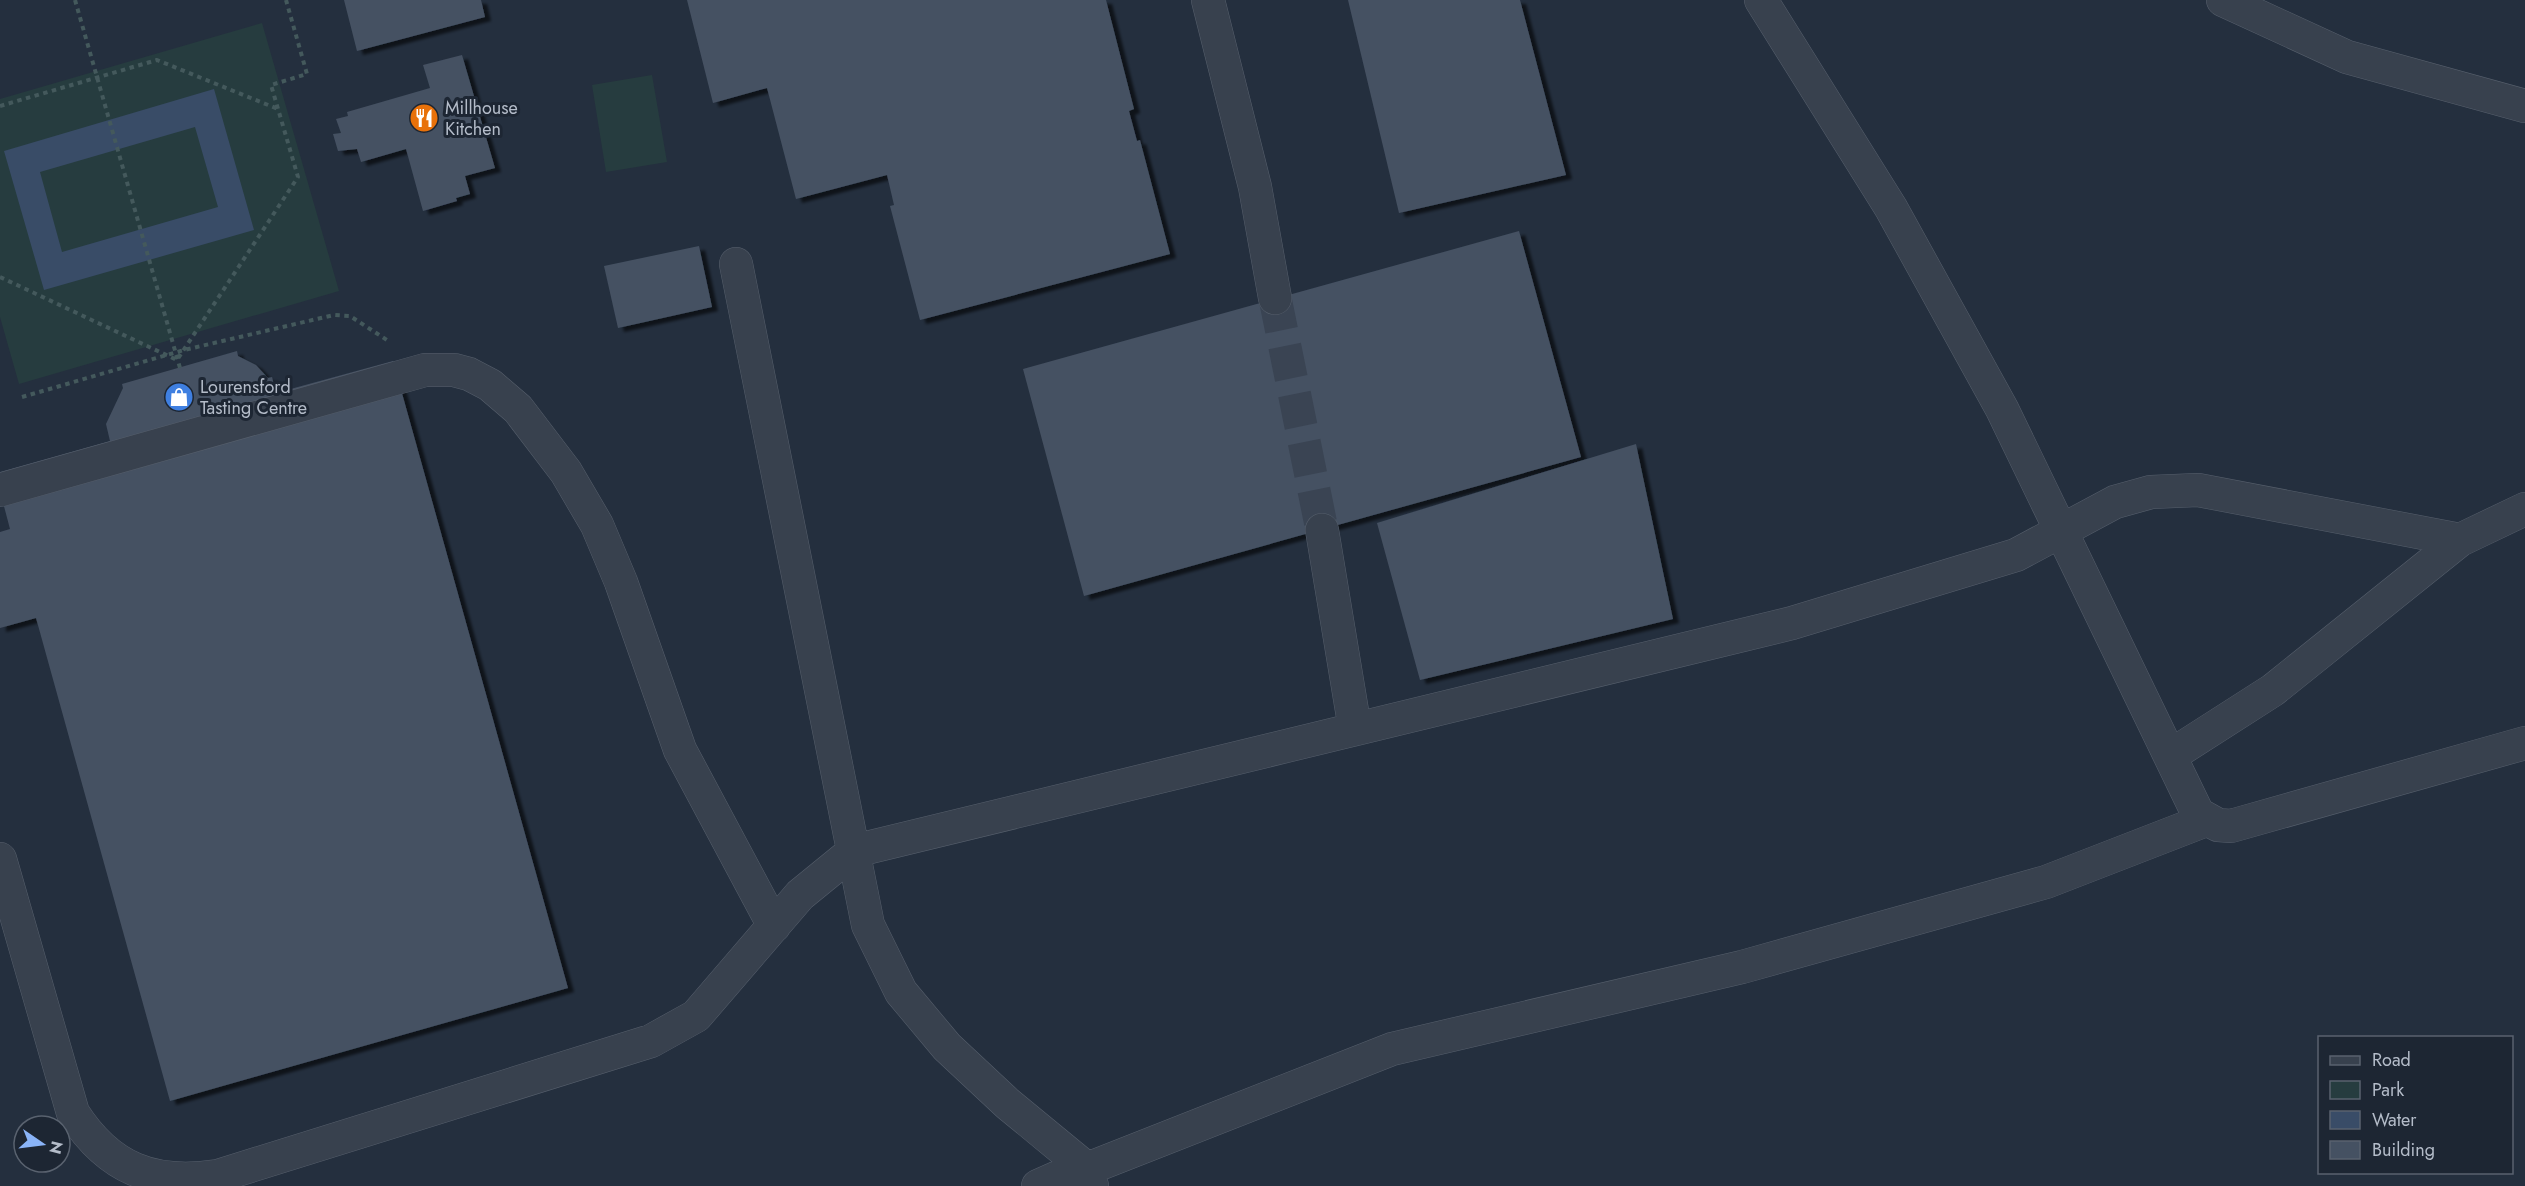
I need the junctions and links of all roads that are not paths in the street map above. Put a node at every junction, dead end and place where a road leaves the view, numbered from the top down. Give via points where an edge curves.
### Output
1 (1208, 0) edge
2 (1761, 0) edge
3 (2223, 0) edge
4 (2525, 106) edge
5 (736, 264) dead end
6 (1275, 298) tunnel mouth
7 (0, 490) edge
8 (2525, 509) edge
9 (1322, 530) tunnel mouth
10 (2062, 530) junction
11 (2460, 540) junction
12 (1355, 729) junction
13 (2525, 743) edge
14 (2170, 756) junction
15 (2206, 820) junction
16 (854, 851) junction
17 (0, 859) edge
18 (774, 926) junction
19 (1089, 1178) edge
20 (1038, 1186) edge

1 - 6 street via 1256,187
2 - 10 street via 1891,208 2002,409
3 - 4 street via 2348,57
5 - 16 street
7 - 18 street via 431,369 469,374 518,409 584,500 621,582 680,750
8 - 11 street
9 - 12 street
10 - 11 street via 2132,496 2198,490
10 - 12 street via 2016,555 1792,623
10 - 14 street
11 - 14 street via 2273,690
12 - 16 street
13 - 15 street via 2231,826
14 - 15 street via 2193,806
15 - 19 street via 2046,882 1754,964 1392,1049
16 - 18 street via 800,895
16 - 19 street via 868,925 901,992 947,1047
17 - 18 street via 73,1113 106,1154 128,1169 172,1181 218,1176 651,1041 696,1016
19 - 20 street via 1056,1178

